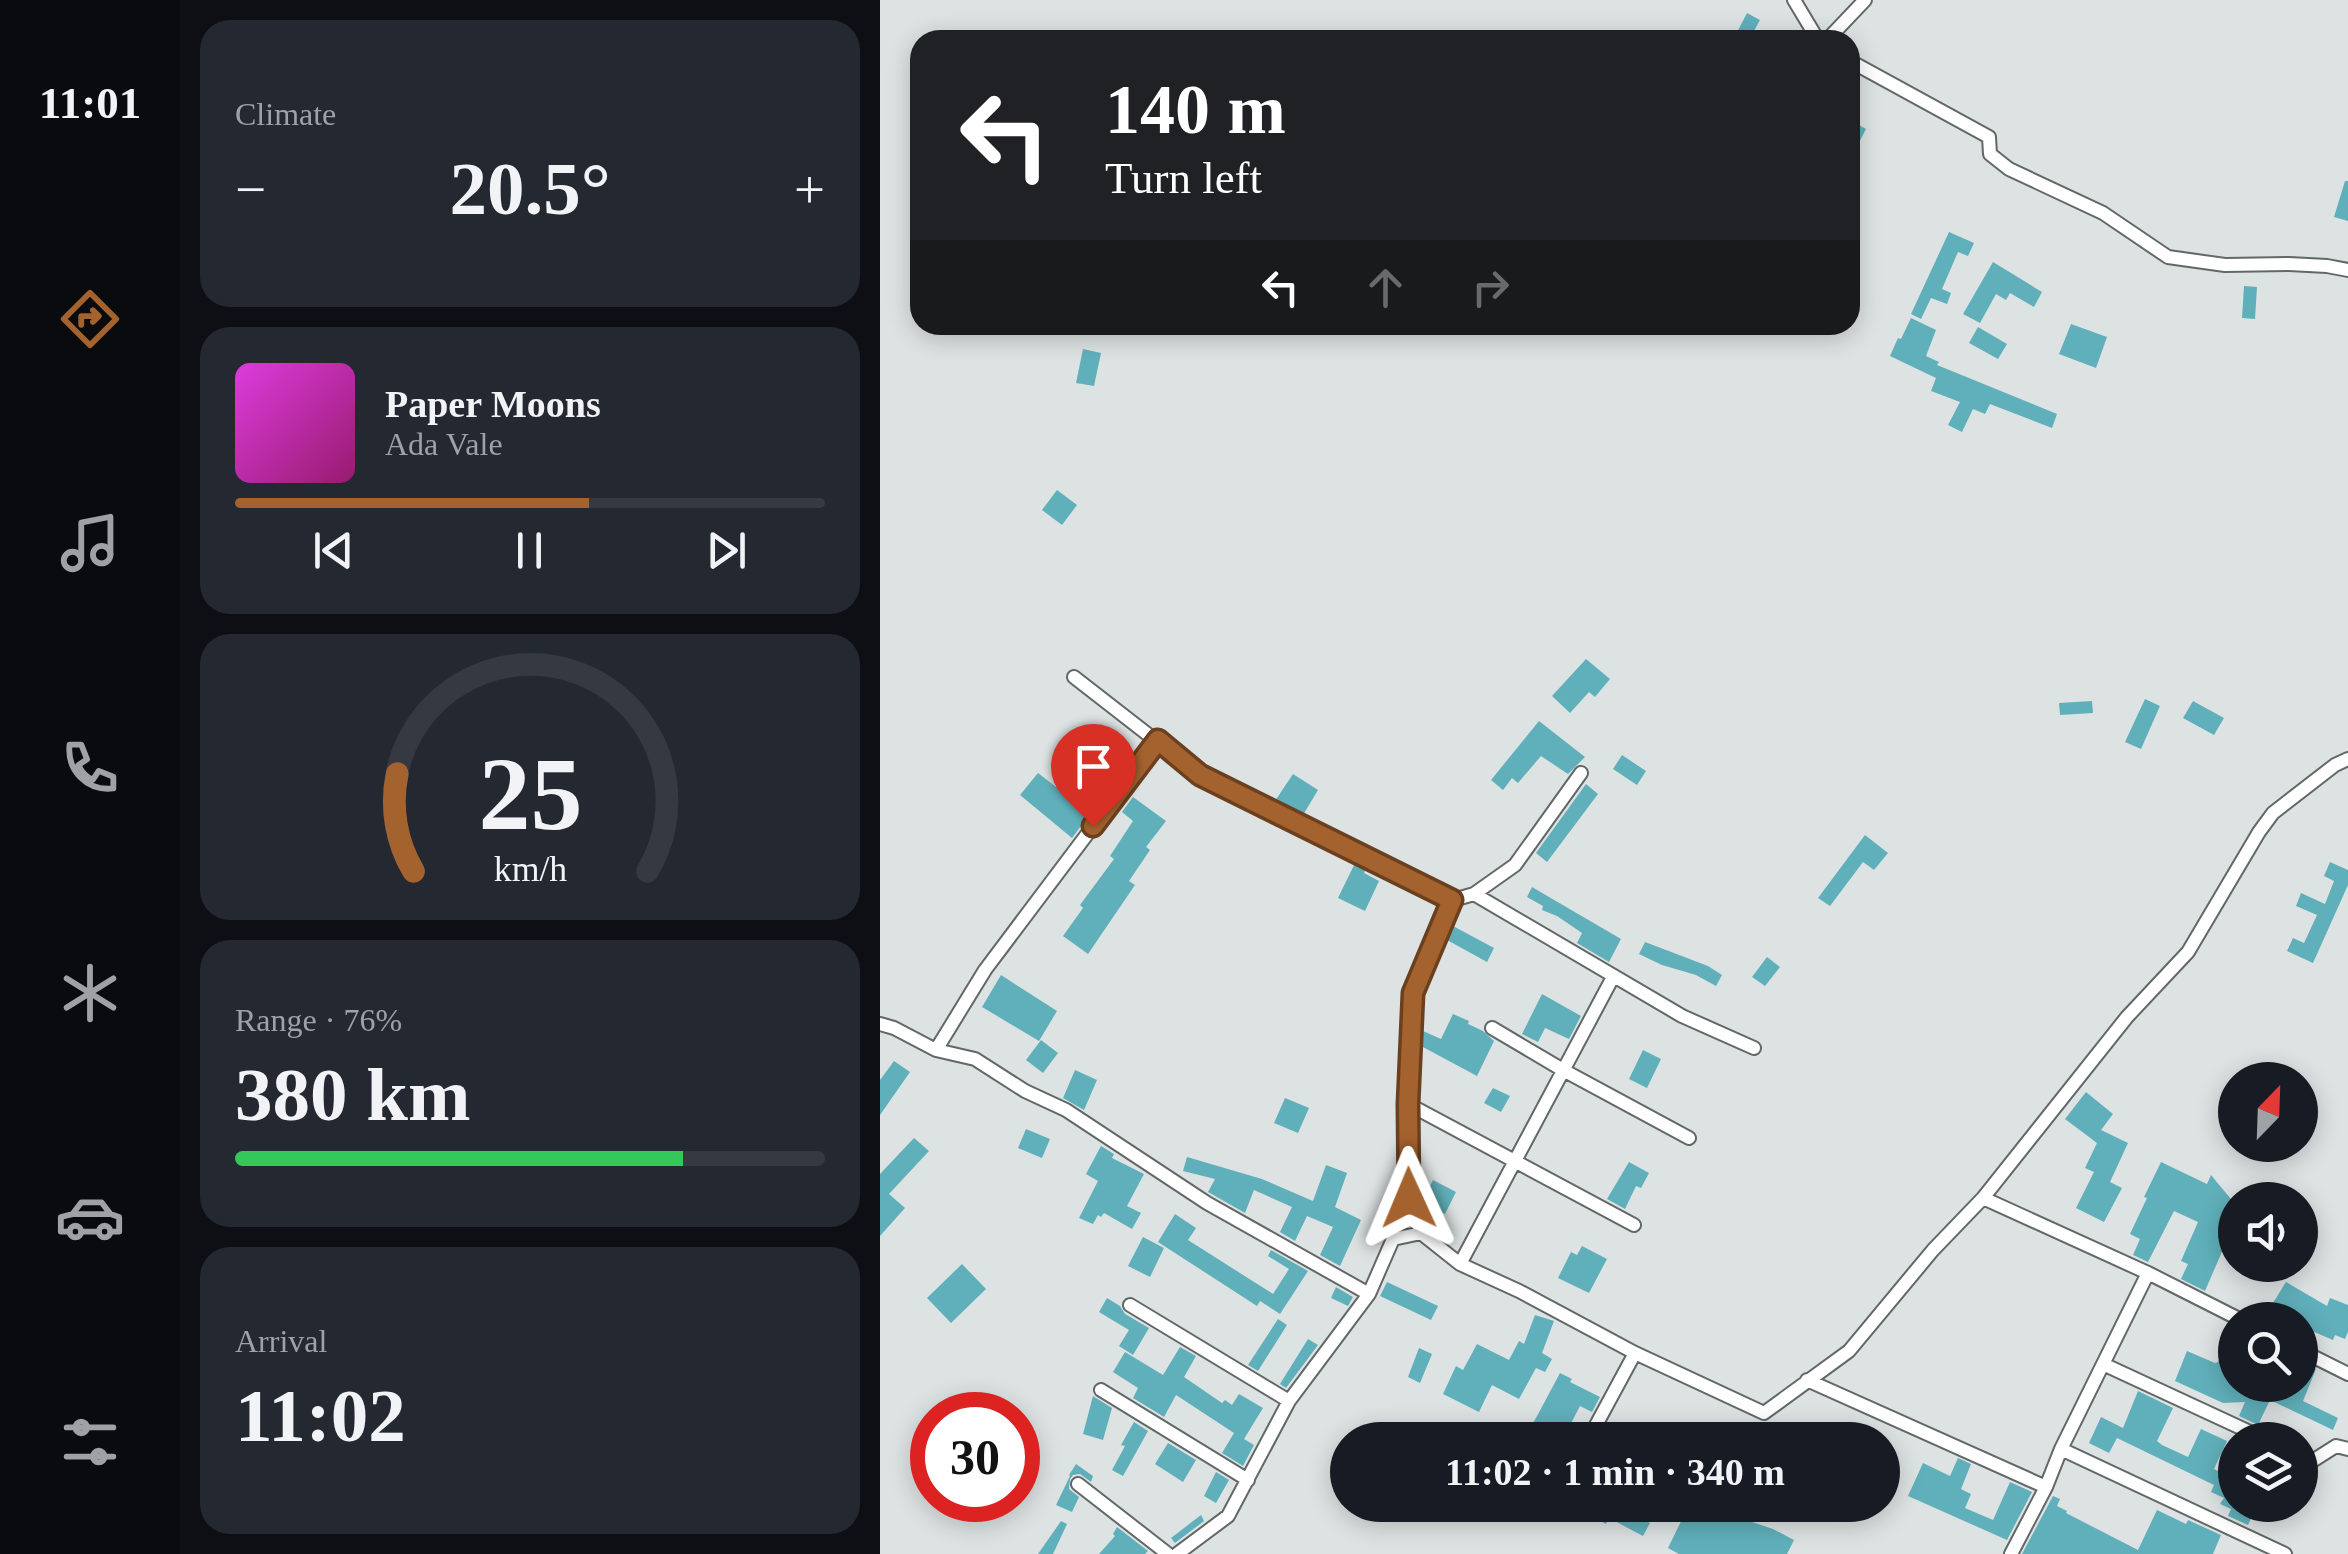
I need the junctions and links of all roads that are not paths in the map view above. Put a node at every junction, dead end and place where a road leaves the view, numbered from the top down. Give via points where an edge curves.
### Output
1 (1794, 0) edge
2 (1866, 0) edge
3 (1812, 30) edge
4 (1837, 30) edge
5 (1860, 67) edge
6 (2348, 270) edge
7 (1074, 676) dead end
8 (1158, 740) junction
9 (2348, 759) edge
10 (1582, 774) dead end
11 (1474, 894) junction
12 (1452, 900) junction
13 (1613, 977) junction
14 (880, 1024) edge
15 (1492, 1028) dead end
16 (1754, 1048) dead end
17 (936, 1050) junction
18 (1563, 1070) junction
19 (1408, 1104) junction
20 (1690, 1138) dead end
21 (1514, 1162) junction
22 (1984, 1198) junction
23 (1634, 1226) dead end
24 (1420, 1233) junction
25 (1460, 1264) junction
26 (2148, 1273) junction
27 (1369, 1294) junction
28 (1130, 1305) dead end
29 (2218, 1308) edge
30 (1635, 1352) junction
31 (2318, 1359) edge
32 (2103, 1364) junction
33 (2348, 1374) edge
34 (1808, 1380) junction
35 (1101, 1390) dead end
36 (1289, 1401) junction
37 (1598, 1422) edge
38 (2228, 1422) edge
39 (2060, 1449) junction
40 (2348, 1449) edge
41 (2318, 1457) edge
42 (1248, 1480) junction
43 (1078, 1484) dead end
44 (2046, 1488) junction
45 (1168, 1554) edge
46 (1177, 1554) edge
47 (2011, 1554) edge
48 (2285, 1554) edge

1 - 3 street
2 - 4 street
5 - 6 street via 1989,137 1990,154 2010,168 2103,213 2168,256
7 - 8 street
8 - 12 street via 1200,775
8 - 17 street via 986,970
9 - 22 street via 2273,813 2188,952 2127,1017
10 - 11 street via 1515,865
11 - 12 street
11 - 13 street
12 - 19 street via 1413,993
13 - 16 street
13 - 18 street
14 - 17 street
15 - 18 street
17 - 27 street via 975,1059 1066,1110 1207,1203
18 - 20 street
18 - 21 street
19 - 21 street
19 - 24 street via 1409,1198
21 - 23 street
21 - 25 street
22 - 26 street
22 - 34 street via 1848,1351
24 - 25 street
24 - 27 street via 1393,1238
25 - 30 street
26 - 29 street
26 - 32 street
27 - 36 street
28 - 36 street
30 - 34 street via 1764,1413
30 - 37 street
31 - 33 street
32 - 38 street
32 - 39 street
34 - 44 street
35 - 42 street
36 - 42 street
39 - 44 street
39 - 48 street
40 - 41 street via 2336,1446
42 - 46 street via 1228,1516
43 - 45 street
44 - 47 street

